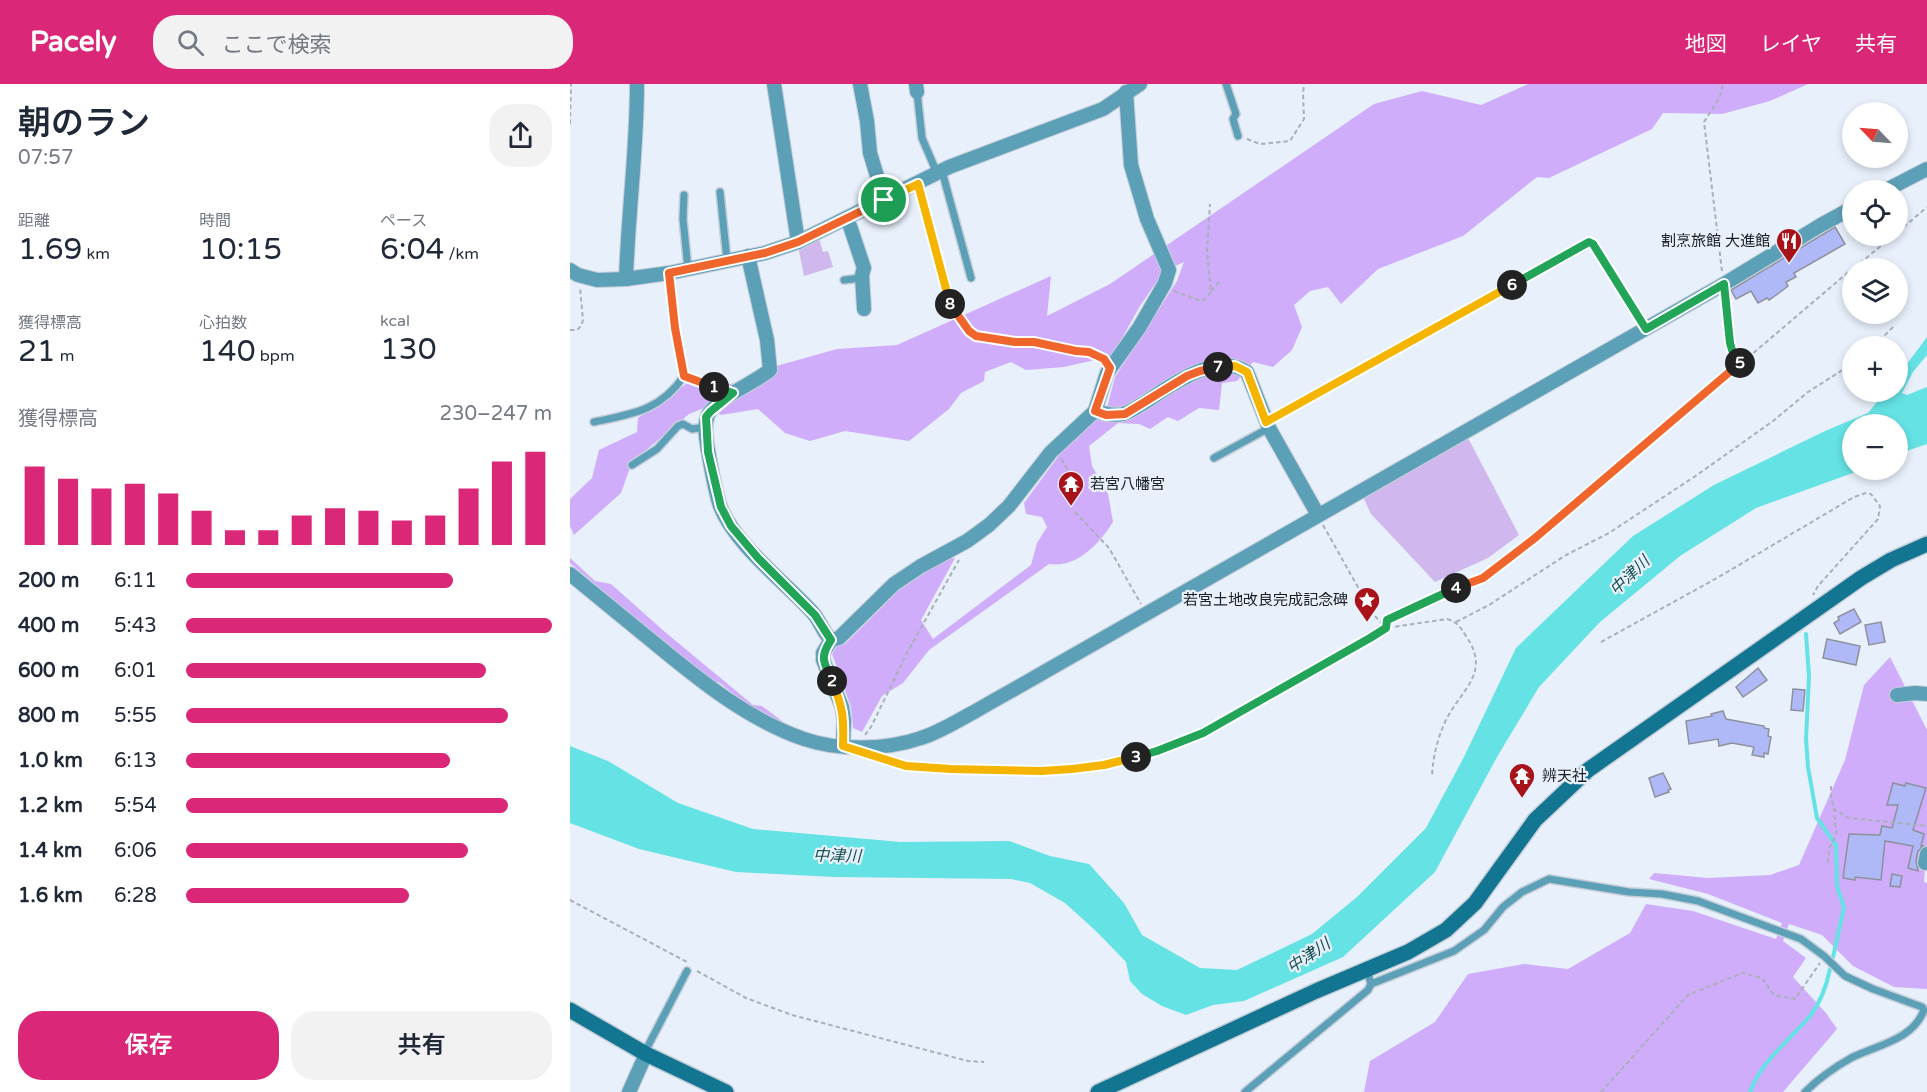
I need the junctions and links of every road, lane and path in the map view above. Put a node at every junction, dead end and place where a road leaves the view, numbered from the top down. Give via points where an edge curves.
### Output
1 (572, 84) edge
2 (637, 84) edge
3 (774, 84) edge
4 (860, 84) edge
5 (1226, 84) edge
6 (1304, 84) edge
7 (1723, 84) edge
8 (1133, 87) edge
9 (916, 88) edge
10 (570, 124) edge
11 (1238, 136) joint
12 (1927, 169) edge
13 (939, 172) junction
14 (1906, 180) edge
15 (918, 184) junction
16 (720, 192) dead end
17 (684, 195) dead end
18 (884, 200) junction
19 (730, 203) dead end
20 (721, 204) junction
21 (1210, 204) dead end
22 (1927, 207) edge
23 (1842, 213) edge
24 (675, 219) dead end
25 (683, 219) junction
26 (845, 219) junction
27 (1908, 223) edge
28 (970, 236) dead end
29 (961, 240) junction
30 (798, 242) junction
31 (1881, 246) edge
32 (748, 256) junction
33 (1866, 258) edge
34 (727, 260) junction
35 (688, 268) junction
36 (575, 273) edge
37 (669, 273) junction
38 (862, 278) junction
39 (971, 278) dead end
40 (1842, 278) edge
41 (626, 279) junction
42 (844, 280) dead end
43 (1219, 282) dead end
44 (1724, 284) junction
45 (1163, 287) junction
46 (1211, 291) junction
47 (950, 304) joint
48 (864, 309) dead end
49 (1895, 325) dead end
50 (1646, 329) junction
51 (570, 330) edge
52 (1884, 336) edge
53 (1740, 363) junction
54 (1110, 368) junction
55 (1842, 370) edge
56 (684, 376) junction
57 (733, 393) junction
58 (1095, 411) junction
59 (594, 422) dead end
60 (1268, 425) junction
61 (706, 427) junction
62 (1053, 450) junction
63 (1214, 458) dead end
64 (632, 465) dead end
65 (1072, 492) dead end
66 (1075, 512) dead end
67 (1318, 515) junction
68 (967, 542) junction
69 (1927, 544) edge
70 (570, 574) edge
71 (1817, 609) junction
72 (1146, 613) junction
73 (1456, 622) junction
74 (1386, 628) junction
75 (831, 640) junction
76 (1601, 642) dead end
77 (1927, 694) edge
78 (1897, 695) dead end
79 (849, 746) junction
80 (874, 758) dead end
81 (1432, 776) dead end
82 (1831, 786) dead end
83 (1834, 809) junction
84 (1927, 826) edge
85 (1828, 863) dead end
86 (570, 900) edge
87 (1824, 956) junction
88 (687, 971) dead end
89 (1369, 977) junction
90 (570, 1010) edge
91 (646, 1054) junction
92 (984, 1062) dead end
93 (629, 1092) edge
94 (726, 1092) edge
95 (1098, 1092) edge
96 (1245, 1092) edge
97 (1601, 1092) edge
98 (1805, 1092) edge

1 - 10 path
2 - 41 street
3 - 30 street
4 - 18 street via 870,153
5 - 11 lane
6 - 11 path via 1304,119 1290,141 1260,144
7 - 44 path via 1720,97 1704,122
8 - 13 street via 1103,109
8 - 45 street via 1131,165 1147,219 1169,270
9 - 13 lane via 922,138
12 - 14 street
13 - 15 street
13 - 29 lane
15 - 18 street
15 - 47 lane
16 - 20 lane
17 - 25 lane
18 - 26 street
19 - 20 lane
20 - 34 lane
21 - 46 path via 1207,252
22 - 27 path
23 - 44 street
24 - 25 lane
25 - 35 lane
26 - 30 street
26 - 38 street via 864,268
28 - 29 lane
29 - 39 lane
30 - 32 street
31 - 33 path
32 - 34 street
32 - 57 street via 770,369
34 - 35 street
35 - 37 street
36 - 41 street via 597,280
36 - 51 path via 583,320 576,330
37 - 41 street
37 - 56 lane
38 - 42 lane
38 - 48 street
40 - 53 path
43 - 46 path
44 - 50 street
44 - 53 path via 1730,343
45 - 46 path via 1198,300 1204,300
45 - 54 street
47 - 54 path via 976,336 1089,352 1104,359
49 - 52 path
50 - 60 path via 1589,242
50 - 67 street
53 - 74 path via 1495,570 1387,620
54 - 58 street
55 - 73 path via 1609,533
56 - 57 lane
56 - 59 lane via 652,407
57 - 61 street via 706,417
58 - 60 street via 1125,414 1187,376 1235,366 1247,372
58 - 62 street
60 - 63 lane
60 - 67 street
61 - 64 lane via 678,426 657,448
61 - 75 street via 714,480 731,526 815,615
62 - 65 path via 1067,467
62 - 68 street via 1009,506
66 - 72 path via 1109,548
67 - 72 street
67 - 74 path via 1373,615
68 - 75 street via 894,584 839,638
68 - 79 path via 871,727
69 - 71 street via 1891,560
70 - 79 street via 725,698 804,739
71 - 76 path via 1813,596 1818,586 1878,519 1880,506 1871,494 1854,497
71 - 89 street via 1588,770 1535,820 1475,903 1446,930
72 - 79 street via 943,729 883,746
73 - 74 path via 1447,619
73 - 81 path via 1477,655 1476,670 1446,721 1435,750
74 - 80 path via 1203,733 1114,762 1041,771 906,766
75 - 79 street via 823,660 842,707
77 - 78 street
82 - 83 path
83 - 84 path via 1849,818
83 - 85 path via 1835,838
86 - 92 path via 746,998 792,1015
87 - 89 lane via 1802,939 1698,901 1549,879 1516,897 1484,930 1454,951
87 - 97 path via 1795,999 1774,995 1762,978 1742,973 1688,995
87 - 98 lane via 1845,976 1924,1010 1920,1022 1909,1032 1848,1060
88 - 91 lane
89 - 95 street via 1316,991
89 - 96 lane via 1368,990
90 - 91 street
91 - 93 street
91 - 94 street

